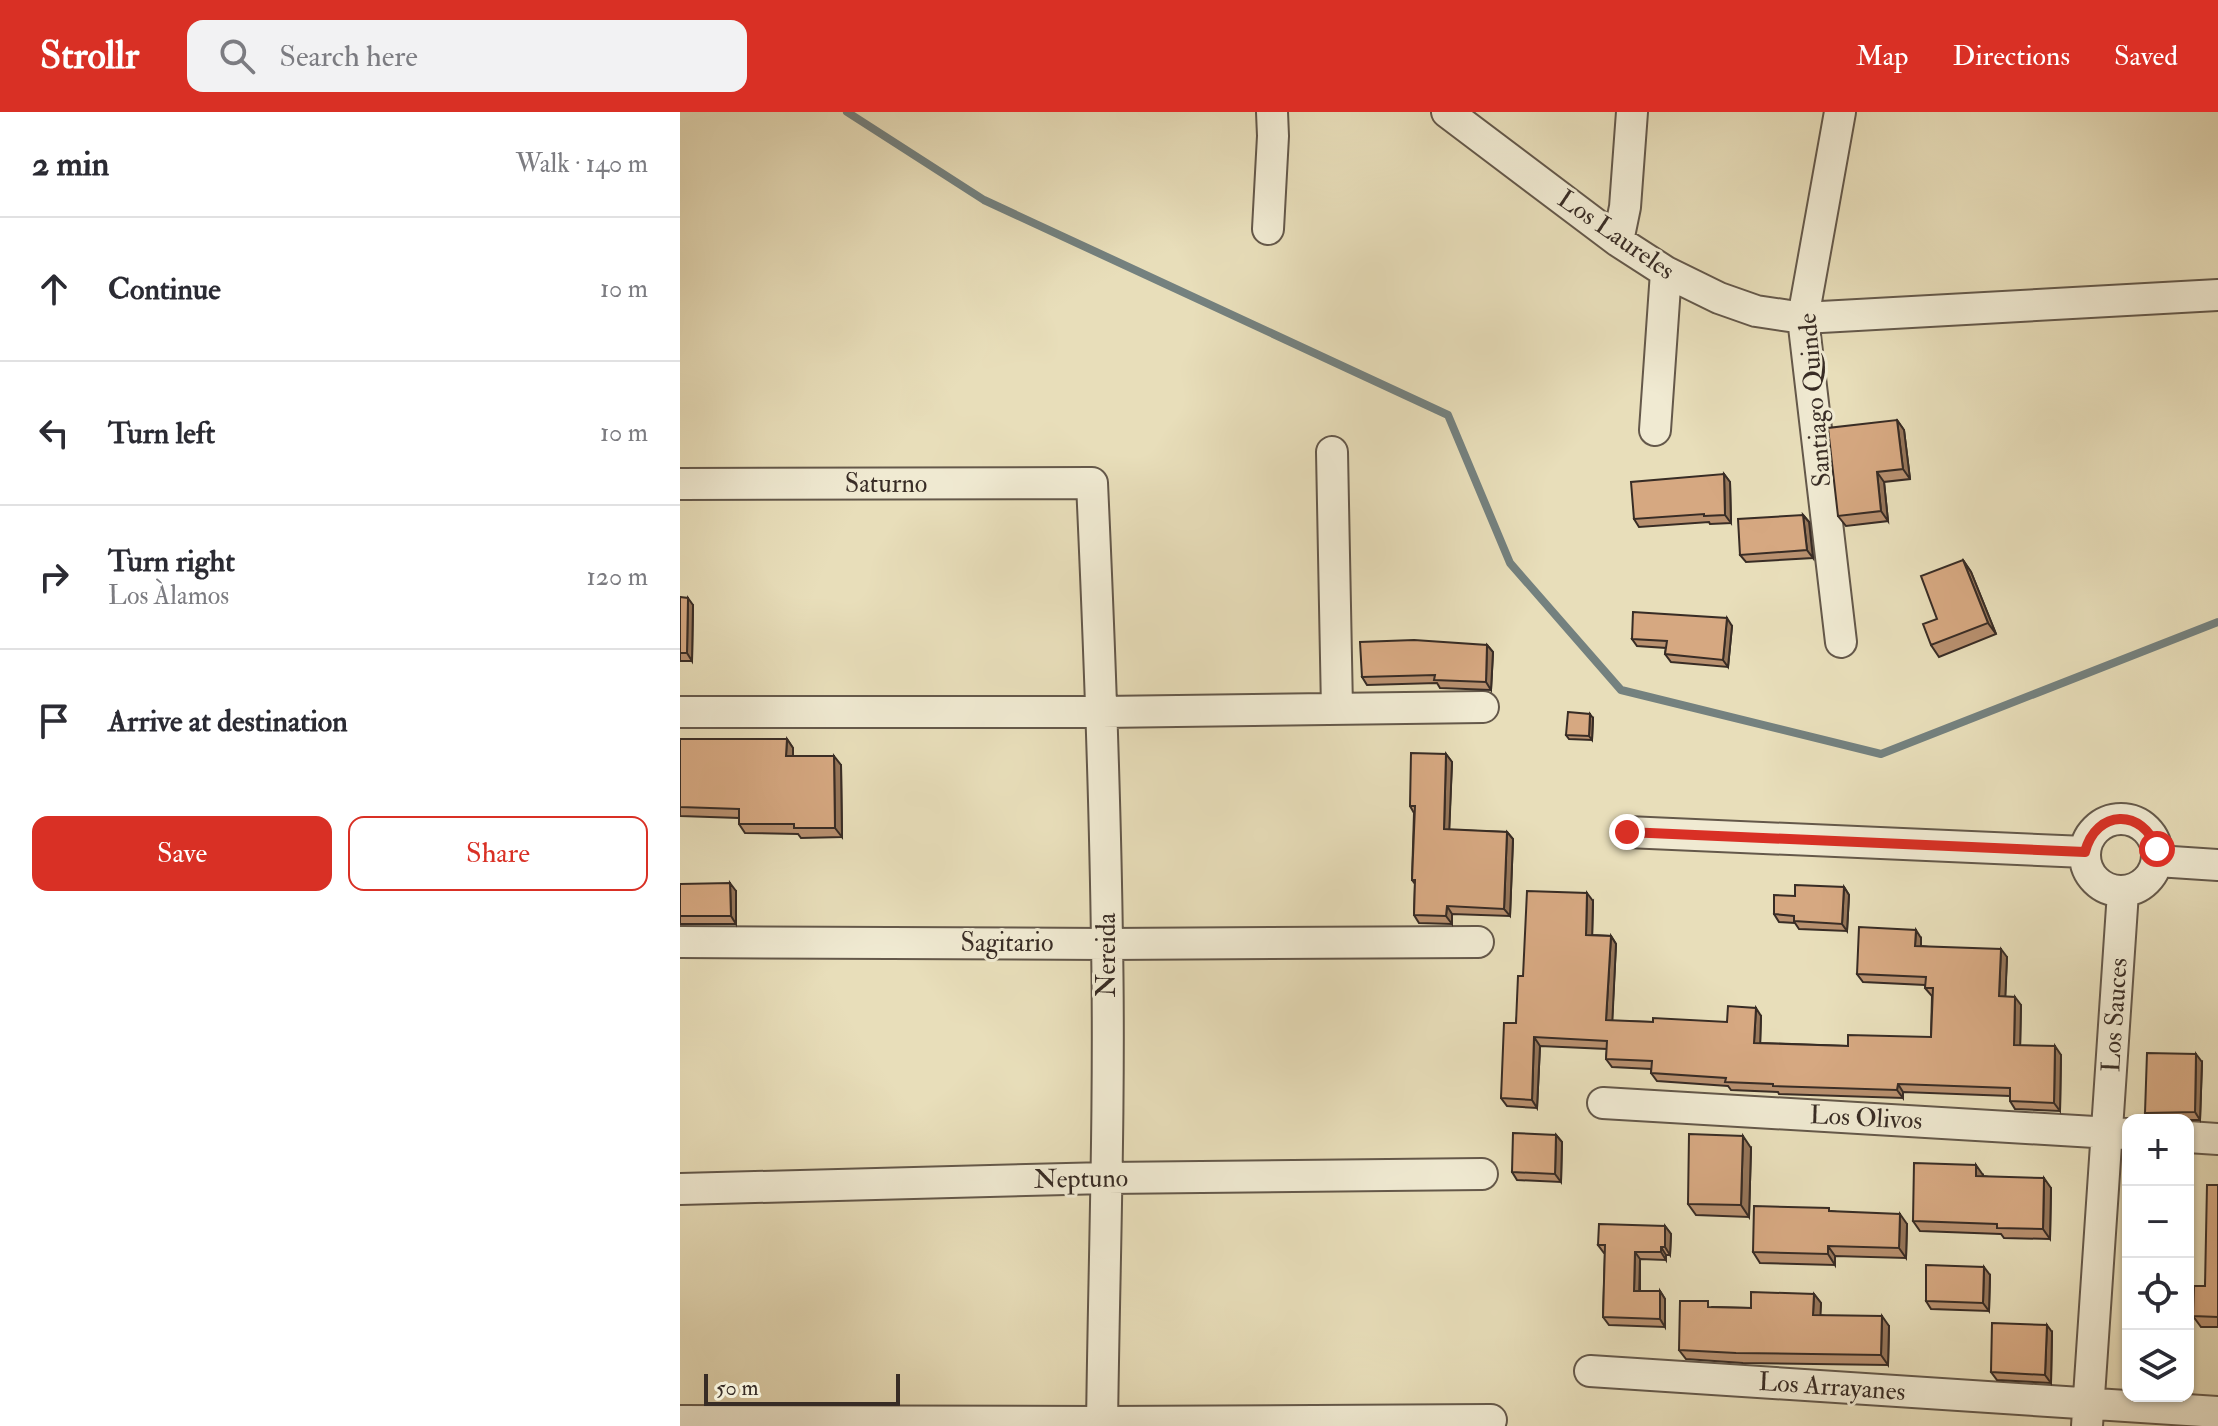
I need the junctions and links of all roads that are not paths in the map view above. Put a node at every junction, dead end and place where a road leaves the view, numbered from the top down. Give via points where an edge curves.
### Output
1 (1272, 112) edge
2 (1447, 112) edge
3 (1632, 112) edge
4 (1840, 112) edge
5 (1268, 229) dead end
6 (1618, 241) junction
7 (1666, 272) junction
8 (2218, 295) edge
9 (1803, 318) junction
10 (1655, 430) dead end
11 (1332, 452) dead end
12 (1092, 483) joint
13 (680, 484) edge
14 (1841, 642) dead end
15 (1483, 707) dead end
16 (1337, 709) junction
17 (680, 712) edge
18 (1102, 712) junction
19 (1627, 832) dead end
20 (2085, 852) junction
21 (2157, 861) junction
22 (2218, 865) edge
23 (2123, 892) junction
24 (680, 942) edge
25 (1478, 942) dead end
26 (1107, 944) junction
27 (1603, 1103) dead end
28 (2118, 1133) edge
29 (2194, 1137) edge
30 (2218, 1139) edge
31 (1482, 1174) dead end
32 (1107, 1178) junction
33 (680, 1189) edge
34 (1590, 1371) dead end
35 (2218, 1412) edge
36 (2087, 1415) edge
37 (1491, 1420) dead end
38 (680, 1421) edge
39 (1102, 1424) edge

1 - 5 street
2 - 6 street, Los Laureles
3 - 6 street
4 - 9 street, Santiago Quinde
6 - 7 street, Los Laureles
7 - 9 street, Los Laureles via 1756,311
7 - 10 street
8 - 9 street, Los Laureles
9 - 14 street, Santiago Quinde
11 - 16 street
12 - 13 street, Saturno
12 - 18 street, Nereida
15 - 16 street
16 - 18 street
17 - 18 street
18 - 26 street, Nereida
19 - 20 street
20 - 21 street via 2103,823 2126,819 2154,838
20 - 23 street via 2099,884
21 - 22 street
21 - 23 street via 2145,883
23 - 28 street, Los Sauces
24 - 26 street, Sagitario
25 - 26 street, Sagitario
26 - 32 street, Nereida
27 - 28 street, Los Olivos
28 - 36 street, Los Sauces
29 - 30 street
31 - 32 street, Neptuno
32 - 33 street, Neptuno
32 - 39 street, Nereida
34 - 36 street, Los Arrayanes
35 - 36 street, Los Arrayanes
37 - 39 street
38 - 39 street

